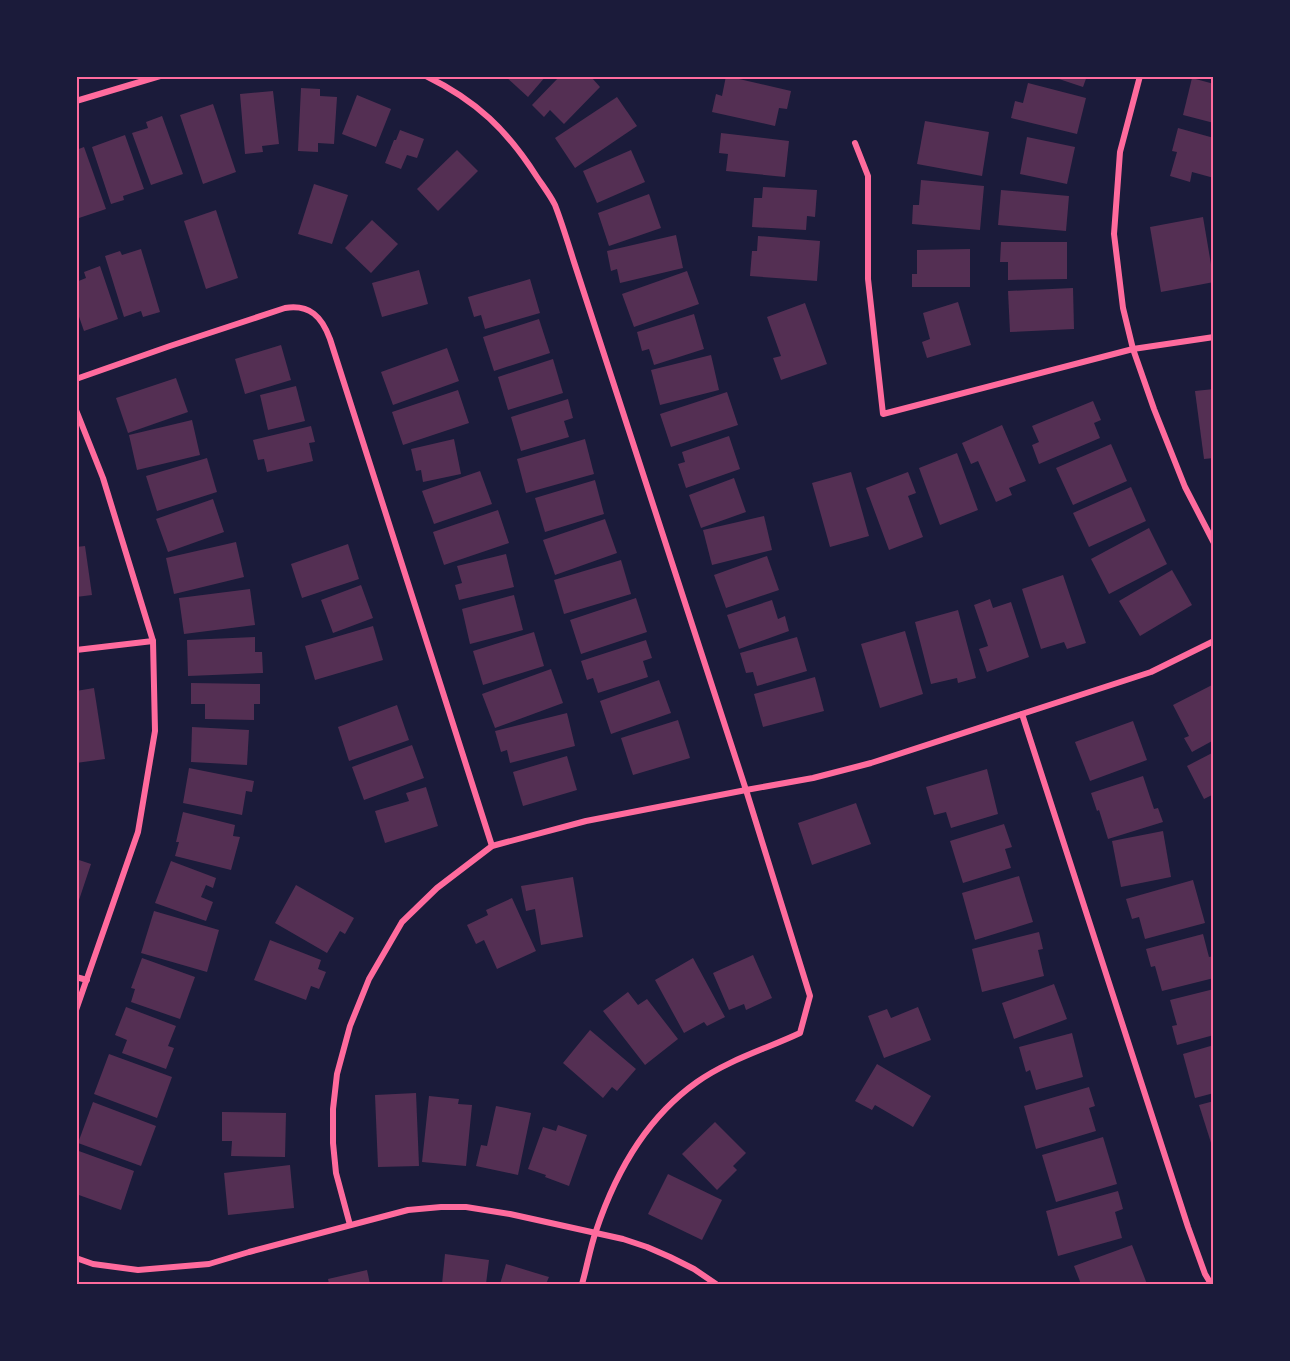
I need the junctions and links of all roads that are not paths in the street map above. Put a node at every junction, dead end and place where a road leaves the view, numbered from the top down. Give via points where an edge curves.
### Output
1 (160, 76) edge
2 (426, 76) edge
3 (1140, 76) edge
4 (76, 101) edge
5 (855, 143) dead end
6 (1214, 337) edge
7 (1133, 349) junction
8 (76, 379) edge
9 (76, 410) edge
10 (1214, 543) edge
11 (153, 641) junction
12 (1214, 641) edge
13 (76, 650) edge
14 (1022, 714) junction
15 (746, 790) junction
16 (492, 846) junction
17 (76, 977) edge
18 (87, 980) junction
19 (76, 1010) edge
20 (350, 1225) junction
21 (595, 1233) junction
22 (76, 1258) edge
23 (582, 1284) edge
24 (716, 1284) edge
25 (1211, 1284) edge

1 - 4 street
2 - 15 street via 486,114 521,153 554,203
3 - 7 street via 1120,153 1114,234 1123,308
5 - 7 street via 868,176 868,279 884,414
6 - 7 street
7 - 10 street via 1185,487
8 - 16 street via 285,308 299,307 321,320
9 - 11 street via 103,478
11 - 13 street
11 - 18 street via 155,731 138,832
12 - 14 street via 1151,672
14 - 15 street via 871,763
14 - 25 street via 1188,1227
15 - 16 street via 586,821
15 - 21 street via 810,996 800,1033 730,1063 697,1082 666,1109 627,1161
16 - 20 street via 437,888 402,922 369,979 350,1026 337,1074 333,1143 336,1173
17 - 18 street
18 - 19 street
20 - 21 street via 408,1210 466,1207
20 - 22 street via 209,1264 138,1270
21 - 23 street
21 - 24 street via 670,1257

